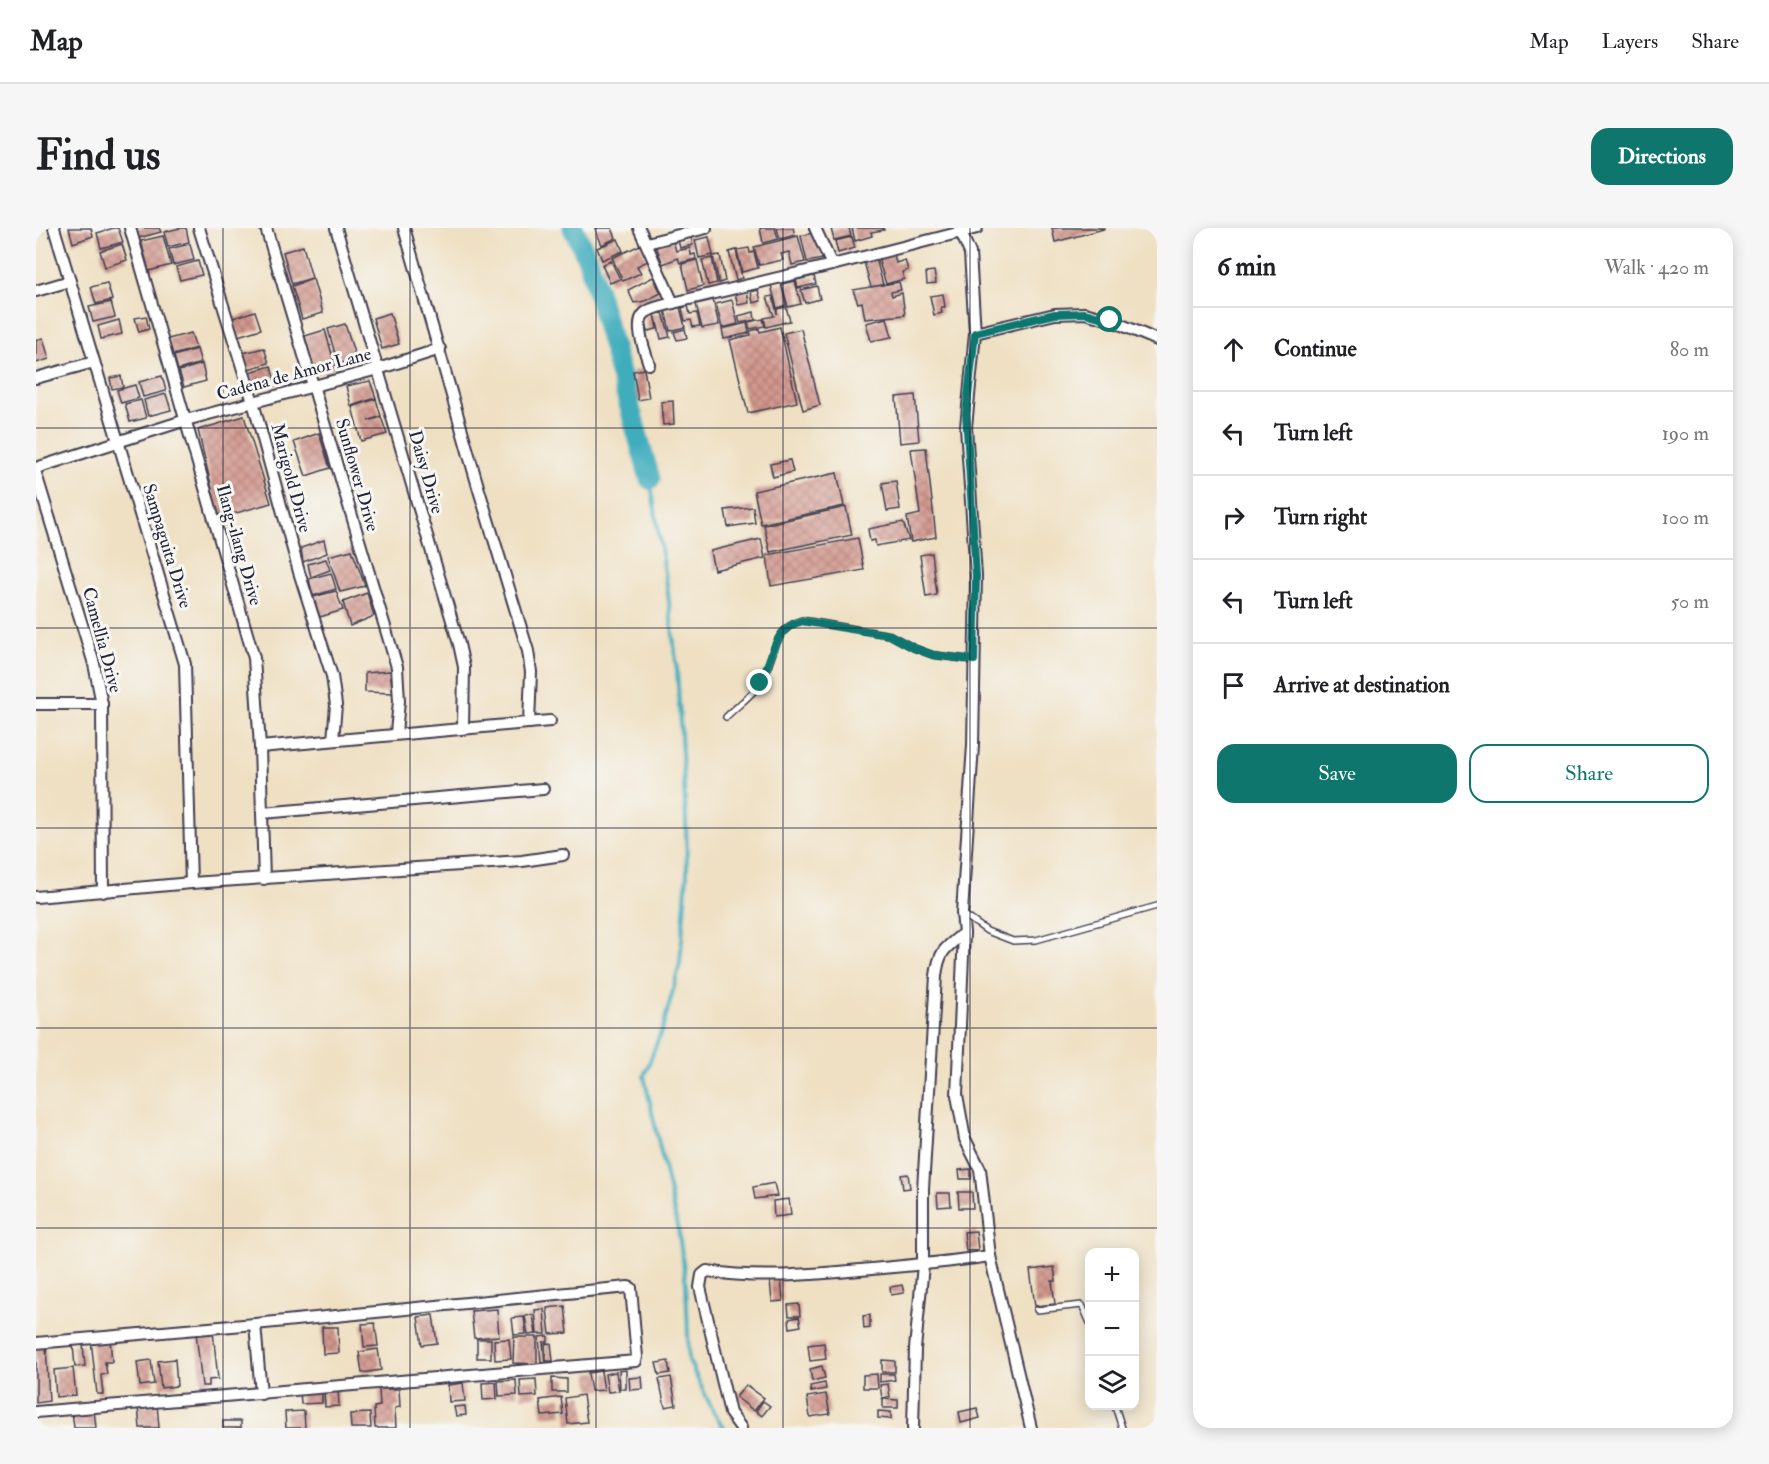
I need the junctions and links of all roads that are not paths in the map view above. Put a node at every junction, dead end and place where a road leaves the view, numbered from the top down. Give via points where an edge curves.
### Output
1 (54, 228) edge
2 (130, 228) edge
3 (199, 228) edge
4 (266, 228) edge
5 (336, 228) edge
6 (404, 228) edge
7 (639, 228) edge
8 (706, 228) edge
9 (815, 228) edge
10 (977, 228) edge
11 (960, 230) edge
12 (646, 243) junction
13 (832, 265) junction
14 (70, 281) junction
15 (36, 291) edge
16 (673, 303) junction
17 (975, 333) junction
18 (1157, 340) edge
19 (440, 349) junction
20 (94, 362) junction
21 (649, 363) dead end
22 (378, 369) junction
23 (36, 378) edge
24 (314, 386) junction
25 (253, 402) junction
26 (186, 420) junction
27 (118, 442) junction
28 (36, 468) edge
29 (36, 474) edge
30 (974, 660) junction
31 (36, 704) edge
32 (102, 704) junction
33 (726, 717) dead end
34 (550, 722) dead end
35 (529, 723) junction
36 (463, 728) junction
37 (396, 734) junction
38 (333, 740) junction
39 (260, 747) junction
40 (543, 789) dead end
41 (262, 813) junction
42 (563, 855) dead end
43 (264, 879) junction
44 (191, 883) junction
45 (103, 892) junction
46 (36, 897) edge
47 (1157, 906) edge
48 (962, 913) junction
49 (964, 933) junction
50 (990, 1256) junction
51 (923, 1265) junction
52 (1036, 1310) dead end
53 (1085, 1313) edge
54 (255, 1324) junction
55 (36, 1343) edge
56 (261, 1394) junction
57 (1116, 1410) edge
58 (36, 1412) edge
59 (741, 1428) edge
60 (913, 1428) edge
61 (1031, 1428) edge
62 (1122, 1428) edge

1 - 14 street, Sampaguita Drive
2 - 26 street, Ilang-ilang Drive
3 - 25 street, Marigold Drive
4 - 24 street, Sunflower Drive
5 - 22 street, Daisy Drive
6 - 19 street
7 - 12 street
8 - 12 street
9 - 13 street
10 - 11 street
11 - 13 street
11 - 17 street via 970,253
12 - 16 street
13 - 16 street
14 - 15 street
14 - 20 street, Sampaguita Drive
16 - 21 street via 648,311 640,321
17 - 18 street via 1055,314 1085,313
17 - 30 street via 966,414 976,576
19 - 22 street, Cadena de Amor Lane
19 - 35 street via 528,651
20 - 23 street
20 - 27 street, Sampaguita Drive
22 - 24 street, Cadena de Amor Lane
22 - 36 street, Daisy Drive via 459,644 464,668
24 - 25 street, Cadena de Amor Lane
24 - 37 street, Sunflower Drive via 397,667
25 - 26 street, Cadena de Amor Lane
25 - 38 street, Marigold Drive via 332,676 336,705
26 - 27 street, Cadena de Amor Lane
26 - 39 street, Ilang-ilang Drive via 254,658
27 - 28 street, Cadena de Amor Lane
27 - 44 street, Sampaguita Drive via 185,664
29 - 32 street, Camellia Drive via 94,664
30 - 33 lane via 933,655 890,635 802,621 793,623 780,634 760,683
30 - 48 street via 973,745
31 - 32 street
32 - 45 street, Camellia Drive
34 - 35 street
35 - 36 street
36 - 37 street
37 - 38 street
38 - 39 street
39 - 41 street, Ilang-ilang Drive
40 - 41 street
41 - 43 street, Ilang-ilang Drive
42 - 43 street
43 - 44 street
44 - 45 street
45 - 46 street
47 - 48 lane via 1036,940 1013,941 987,931
48 - 49 street
49 - 50 street via 957,1095 965,1139 980,1169
49 - 51 street via 938,958 923,1189
50 - 51 street
50 - 61 street
51 - 59 street via 779,1276 734,1276 707,1271 702,1275 700,1287 730,1413
51 - 60 street
52 - 53 lane via 1082,1305
54 - 55 street
54 - 56 street
54 - 56 street via 628,1287 637,1357 636,1361
56 - 58 street
57 - 62 lane

